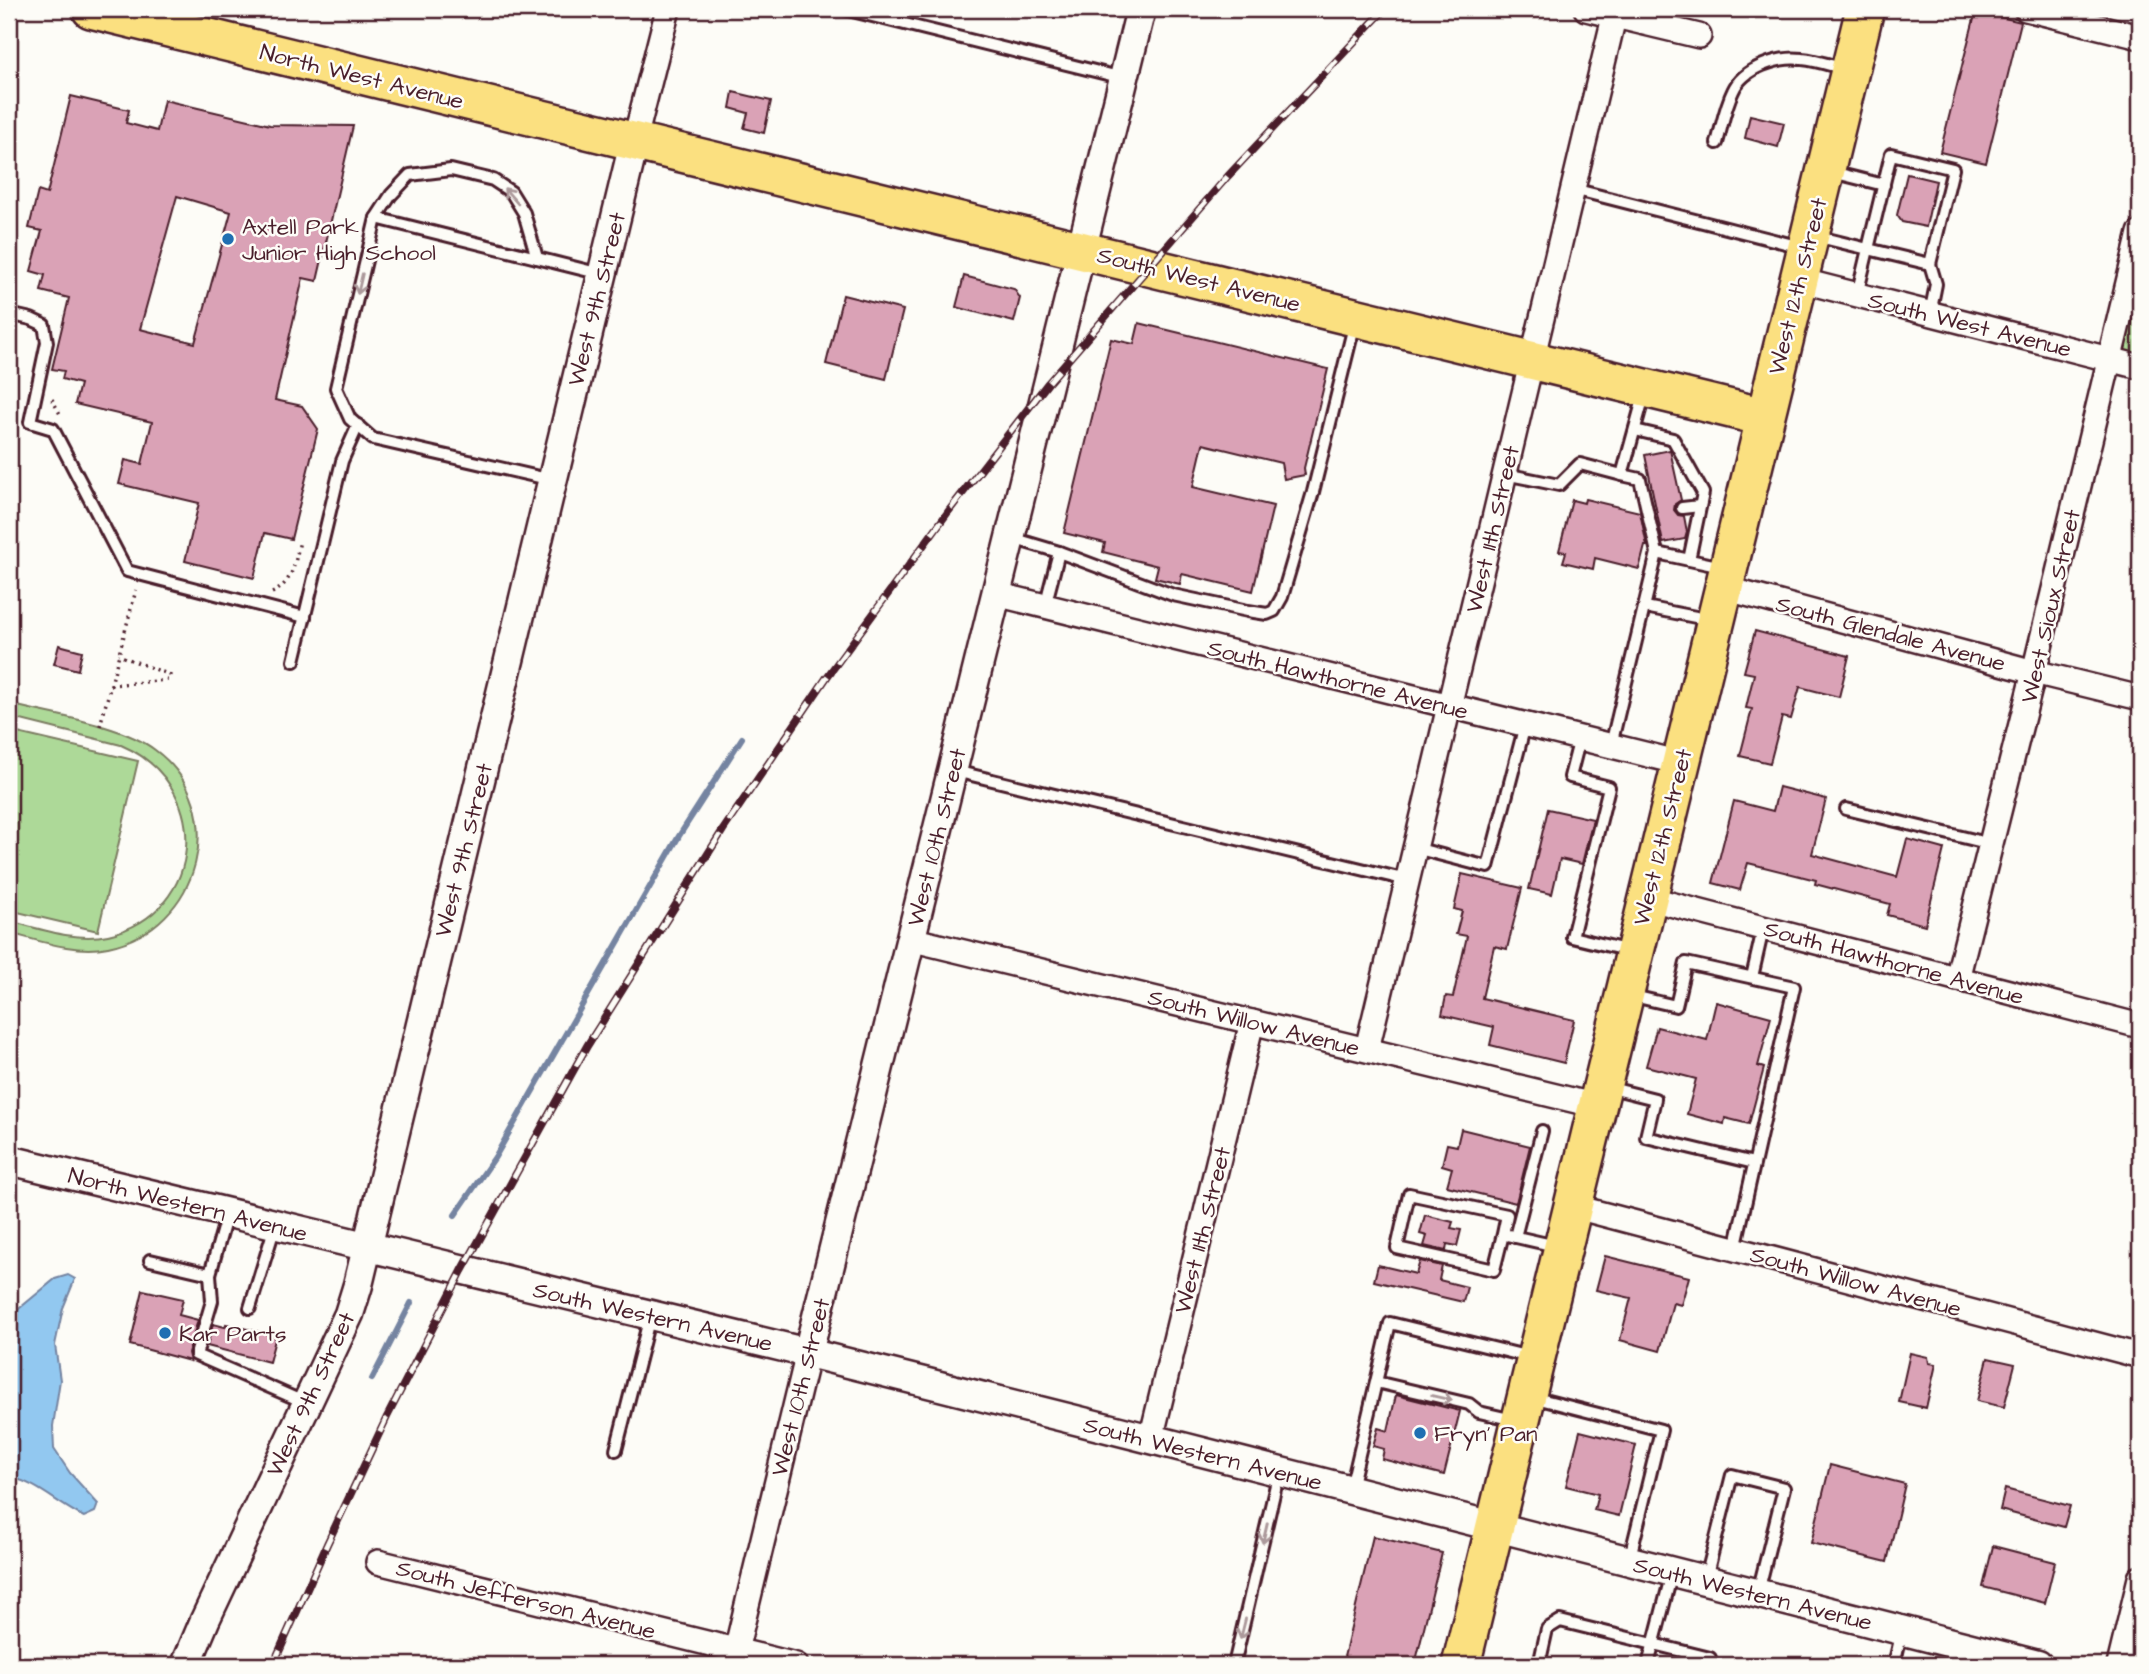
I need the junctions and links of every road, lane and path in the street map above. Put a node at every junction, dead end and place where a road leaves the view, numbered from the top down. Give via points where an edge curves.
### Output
1 (90, 9) edge
2 (668, 9) edge
3 (844, 9) edge
4 (1141, 9) edge
5 (1587, 9) edge
6 (1865, 9) edge
7 (2026, 9) edge
8 (1615, 12) edge
9 (188, 20) edge
10 (1699, 36) dead end
11 (2140, 37) edge
12 (1850, 70) junction
13 (1124, 78) junction
14 (634, 143) junction
15 (1717, 143) dead end
16 (1826, 170) junction
17 (1884, 185) junction
18 (1573, 189) junction
19 (376, 218) junction
20 (2140, 233) edge
21 (1868, 249) junction
22 (1081, 251) junction
23 (1805, 255) junction
24 (537, 258) junction
25 (1930, 264) junction
26 (602, 274) junction
27 (1857, 295) junction
28 (9, 314) edge
29 (1930, 314) junction
30 (1357, 317) junction
31 (1532, 359) junction
32 (2109, 359) junction
33 (2140, 367) edge
34 (1646, 388) junction
35 (48, 391) dead end
36 (60, 415) dead end
37 (1764, 416) junction
38 (358, 425) junction
39 (1635, 430) junction
40 (1689, 468) junction
41 (1675, 471) dead end
42 (1505, 474) junction
43 (1622, 475) junction
44 (552, 480) junction
45 (1700, 506) junction
46 (1682, 509) dead end
47 (1010, 537) junction
48 (300, 541) dead end
49 (1059, 552) junction
50 (1657, 554) junction
51 (1689, 560) junction
52 (140, 575) junction
53 (1722, 593) junction
54 (264, 594) dead end
55 (996, 594) junction
56 (1045, 606) junction
57 (1645, 607) junction
58 (304, 617) junction
59 (118, 655) junction
60 (294, 661) dead end
61 (2034, 672) junction
62 (110, 685) junction
63 (2140, 698) edge
64 (1449, 706) junction
65 (1525, 724) junction
66 (100, 726) dead end
67 (1580, 738) junction
68 (1611, 746) junction
69 (1681, 763) junction
70 (952, 771) junction
71 (1846, 809) dead end
72 (1991, 844) junction
73 (1415, 848) junction
74 (1407, 880) junction
75 (1647, 898) junction
76 (1763, 929) junction
77 (910, 939) junction
78 (1634, 953) junction
79 (1752, 977) junction
80 (1957, 979) junction
81 (1624, 995) junction
82 (1252, 1022) junction
83 (2140, 1026) edge
84 (1367, 1049) junction
85 (1600, 1096) junction
86 (1542, 1131) dead end
87 (9, 1160) edge
88 (1754, 1164) junction
89 (1572, 1206) junction
90 (227, 1214) junction
91 (275, 1226) junction
92 (1503, 1234) junction
93 (1515, 1237) junction
94 (367, 1247) junction
95 (1562, 1248) junction
96 (1735, 1249) junction
97 (150, 1260) dead end
98 (210, 1274) junction
99 (250, 1308) dead end
100 (650, 1316) junction
101 (808, 1353) junction
102 (2140, 1356) edge
103 (1535, 1358) junction
104 (1376, 1382) junction
105 (307, 1403) junction
106 (1523, 1409) junction
107 (1151, 1438) junction
108 (616, 1450) dead end
109 (1279, 1472) junction
110 (1350, 1490) junction
111 (1494, 1528) junction
112 (378, 1562) dead end
113 (1629, 1562) junction
114 (1672, 1573) junction
115 (2140, 1578) edge
116 (1705, 1581) junction
117 (1757, 1594) junction
118 (1902, 1631) junction
119 (1654, 1643) junction
120 (734, 1658) edge
121 (1710, 1658) dead end
122 (186, 1665) edge
123 (796, 1665) edge
124 (1234, 1665) edge
125 (1461, 1665) edge
126 (1539, 1665) edge
127 (1648, 1665) edge
128 (1895, 1665) edge
129 (2038, 1665) edge
130 (2119, 1665) edge

1 - 9 main road, North West Avenue
2 - 14 street, West 9th Street
3 - 13 lane
4 - 13 street, West 10th Street
5 - 8 street
6 - 12 main road, West 12th Street
7 - 11 street
8 - 10 street
8 - 18 street, West 11th Street
9 - 14 main road, North West Avenue
12 - 15 lane via 1783,58 1743,76 1733,91
12 - 16 main road, West 12th Street
13 - 22 street, West 10th Street
14 - 22 main road, South West Avenue
14 - 26 street, West 9th Street
16 - 17 lane
16 - 23 main road, West 12th Street
17 - 21 lane
17 - 25 lane via 1891,155 1953,169
18 - 23 lane
18 - 31 street, West 11th Street
19 - 24 lane
24 -> 19 lane via 524,213 511,192 493,180 451,170 410,175
19 -> 38 lane via 336,388 350,419
20 - 32 street, West Sioux Street
21 - 23 lane
21 - 25 lane
21 - 27 lane
22 - 30 main road, South West Avenue
22 - 47 street, West 10th Street
23 - 27 street, South West Avenue
23 - 37 main road, West 12th Street
24 - 26 lane
25 - 29 lane via 1936,284
26 - 44 street, West 9th Street
27 - 29 street, South West Avenue
28 - 52 lane via 44,325 47,342 30,422 52,429 127,572
29 - 32 street, South West Avenue
30 - 31 main road, South West Avenue
30 - 49 lane via 1313,492 1274,611 1248,611 1173,595
31 - 34 main road, South West Avenue
31 - 42 street, West 11th Street
32 - 33 street, South West Avenue
32 - 61 street, West Sioux Street
34 - 37 main road, South West Avenue
34 - 39 lane
35 - 36 path
37 - 53 main road, West 12th Street
38 - 44 lane via 373,439
38 - 58 lane via 342,461
39 - 40 lane via 1673,439
39 - 43 lane
40 - 41 lane
40 - 45 lane via 1703,493
42 - 43 lane via 1559,485 1580,464
42 - 64 street, West 11th Street
43 - 50 lane via 1644,477
44 - 94 street, West 9th Street
45 - 46 lane
45 - 51 lane
47 - 49 lane
47 - 55 street, West 10th Street
48 - 54 path via 291,576 279,589
49 - 56 lane
50 - 51 lane
50 - 57 lane
51 - 53 lane
52 - 58 lane
52 - 59 path
53 - 57 lane
53 - 61 street, South Glendale Avenue
53 - 69 main road, West 12th Street
55 - 56 street, South Hawthorne Avenue
55 - 70 street, West 10th Street
56 - 64 street, South Hawthorne Avenue
57 - 68 lane
58 - 60 lane
59 - 62 path
59 - 62 path via 170,675 169,680
61 - 63 street, South Glendale Avenue
61 - 72 street, West Sioux Street
62 - 66 path
64 - 65 street, South Hawthorne Avenue
64 - 73 street, West 11th Street
65 - 67 street, South Hawthorne Avenue
65 - 73 lane via 1488,867
67 - 68 street, South Hawthorne Avenue
67 - 78 lane via 1570,777 1609,787 1572,937
68 - 69 street, South Hawthorne Avenue
69 - 75 main road, West 12th Street
70 - 74 lane
70 - 77 street, West 10th Street
71 - 72 lane
72 - 80 street, West Sioux Street
73 - 74 street, West 11th Street
74 - 84 street, West 11th Street
75 - 76 street, South Hawthorne Avenue
75 - 78 main road, West 12th Street
76 - 79 lane
76 - 80 street, South Hawthorne Avenue
77 - 82 street, South Willow Avenue
77 - 101 street, West 10th Street
78 - 81 main road, West 12th Street
79 - 81 lane via 1686,963 1676,1006
79 - 88 lane via 1794,987
80 - 83 street, South Hawthorne Avenue
81 - 85 main road, West 12th Street
82 - 84 street, South Willow Avenue
82 - 107 street, West 11th Street
84 - 85 street, South Willow Avenue
85 - 88 lane via 1655,1099 1646,1137
85 - 89 main road, West 12th Street
86 - 93 lane
87 - 90 street, North Western Avenue
88 - 96 lane
89 - 95 main road, West 12th Street
89 - 96 street, South Willow Avenue
90 - 91 street, North Western Avenue
90 - 98 lane
91 - 94 street, North Western Avenue
91 - 99 lane
92 - 92 lane via 1507,1215 1409,1194 1397,1248 1494,1270
92 - 93 lane
93 - 95 lane
94 - 100 street, South Western Avenue
94 - 105 street, West 9th Street via 349,1314
95 - 103 main road, West 12th Street
96 - 102 street, South Willow Avenue
97 - 98 lane
98 - 105 lane via 212,1301 196,1355
100 - 101 street, South Western Avenue
100 - 108 lane
101 - 107 street, South Western Avenue
101 - 120 street, West 10th Street
103 - 104 lane via 1390,1323
103 - 106 main road, West 12th Street
104 -> 106 lane via 1469,1404 1479,1412
104 - 110 lane
105 - 122 street, West 9th Street
106 - 111 main road, West 12th Street
106 - 113 lane via 1661,1430
107 - 109 street, South Western Avenue
109 - 110 street, South Western Avenue
109 -> 124 lane
110 - 111 street, South Western Avenue
111 - 113 street, South Western Avenue
111 - 125 main road, West 12th Street
112 - 120 street, South Jefferson Avenue
113 - 114 street, South Western Avenue
114 - 116 street, South Western Avenue
114 - 119 lane
115 - 130 street
116 - 117 street, South Western Avenue
116 - 117 lane via 1732,1475 1784,1488
117 - 118 street, South Western Avenue
118 - 128 lane
118 - 129 street, South Western Avenue
119 - 121 lane
119 - 126 lane via 1560,1620 1547,1629
119 - 127 lane
120 - 123 street, South Jefferson Avenue

